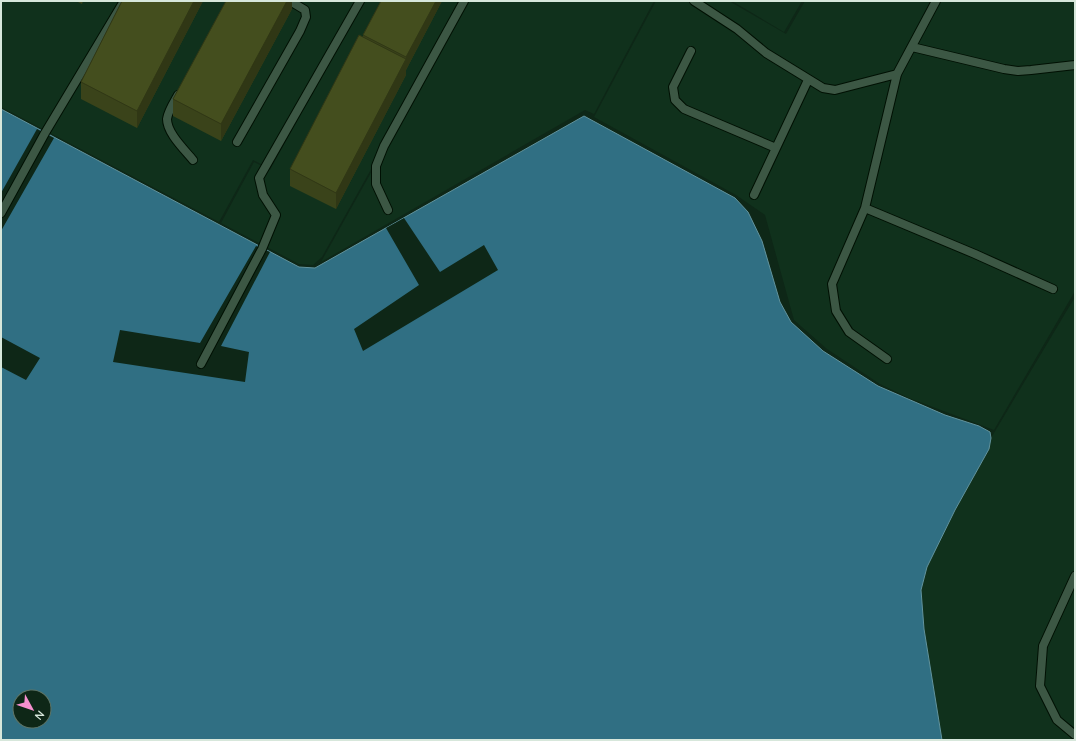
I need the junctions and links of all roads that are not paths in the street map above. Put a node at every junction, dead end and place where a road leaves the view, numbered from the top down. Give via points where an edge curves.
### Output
1 (124, 1) edge
2 (290, 1) edge
3 (360, 1) edge
4 (464, 1) edge
5 (694, 1) edge
6 (936, 1) edge
7 (912, 47) junction
8 (691, 51) dead end
9 (1075, 65) edge
10 (897, 74) junction
11 (808, 80) junction
12 (183, 87) edge
13 (237, 142) dead end
14 (776, 148) junction
15 (193, 160) dead end
16 (754, 196) dead end
17 (865, 208) junction
18 (388, 210) dead end
19 (1, 213) edge
20 (1053, 289) dead end
21 (887, 359) dead end
22 (201, 364) dead end
23 (1075, 576) edge
24 (1075, 735) edge

1 - 19 lane via 45,133
2 - 13 lane via 305,10 306,17
3 - 22 lane via 259,178 263,194 276,215 262,248
4 - 18 lane via 384,146 376,166 376,184
5 - 11 lane
6 - 7 lane
7 - 9 lane via 1018,71
7 - 10 lane
8 - 14 lane via 673,87 675,100 684,109
10 - 11 lane via 835,90 823,88
10 - 17 lane
11 - 14 lane
12 - 15 lane via 167,118 169,128
14 - 16 lane
17 - 20 lane
17 - 21 lane via 832,284 836,311 850,332
23 - 24 lane via 1043,646 1040,686 1057,720

